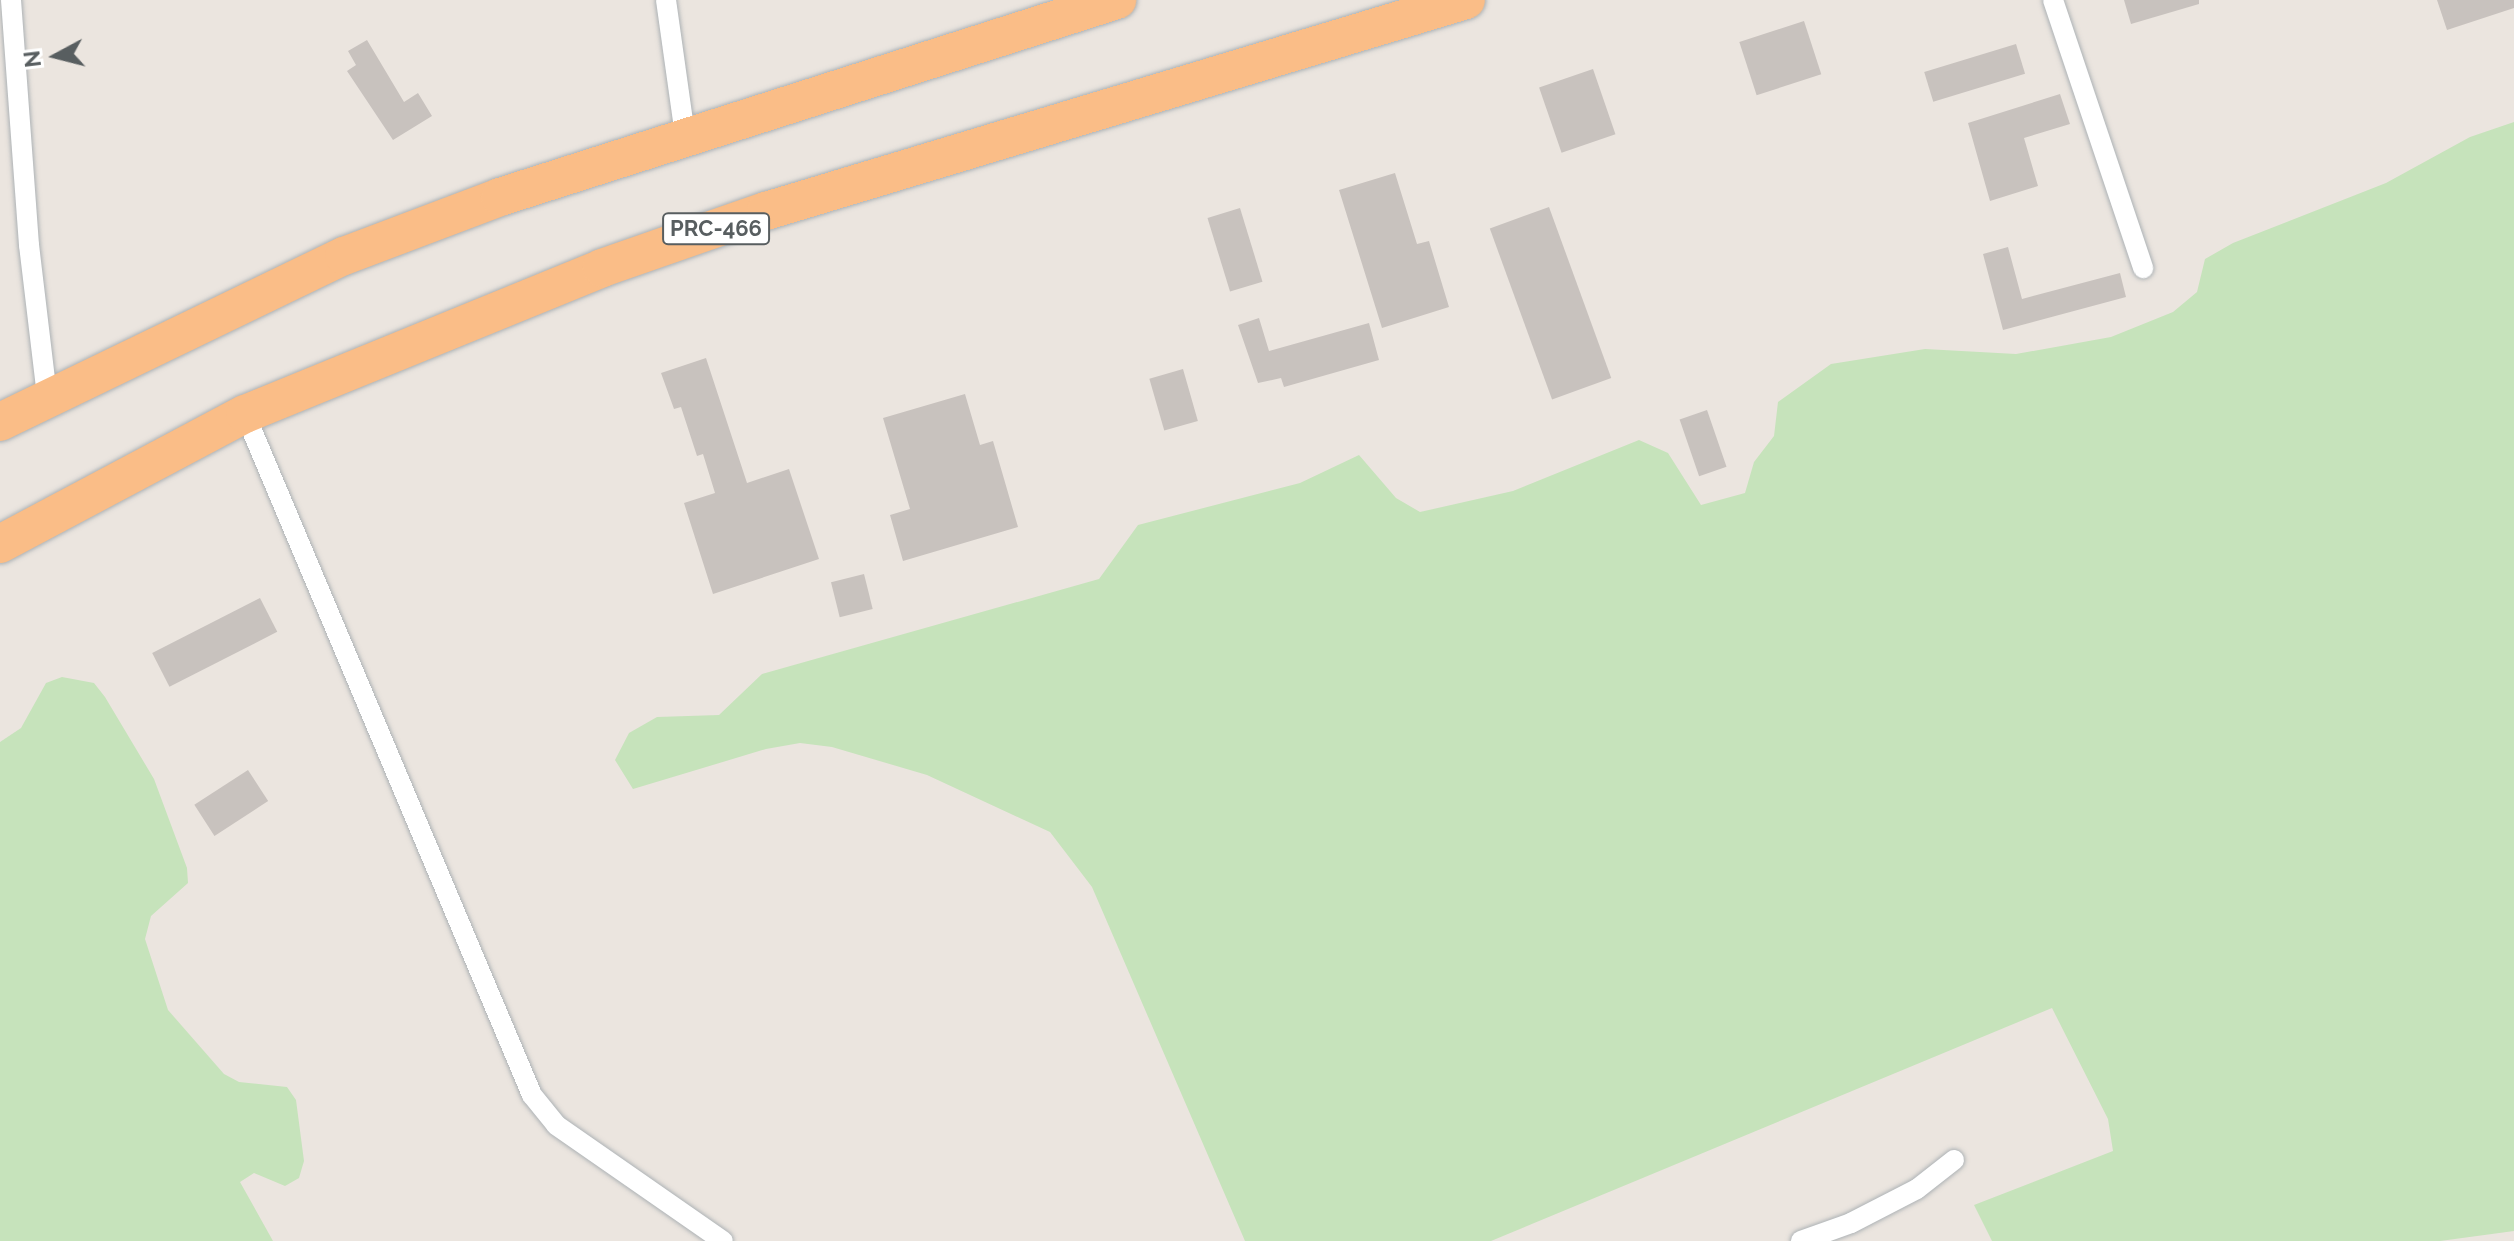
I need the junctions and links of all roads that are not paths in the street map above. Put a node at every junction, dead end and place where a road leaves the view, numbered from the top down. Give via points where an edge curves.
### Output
1 (11, 0) edge
2 (666, 0) edge
3 (1117, 0) edge
4 (1466, 0) edge
5 (2053, 0) edge
6 (685, 136) junction
7 (2143, 268) dead end
8 (47, 397) junction
9 (245, 414) junction
10 (0, 422) edge
11 (0, 544) edge
12 (1954, 1160) dead end
13 (723, 1241) edge
14 (1801, 1241) edge

1 - 8 street via 29,245
2 - 6 street
3 - 6 highway
4 - 9 highway, PRC-466 via 766,211 602,268
5 - 7 street
6 - 8 highway via 344,256
8 - 10 highway
9 - 11 highway, PRC-466
9 - 13 street via 532,1095 556,1125
12 - 14 street via 1904,1196

